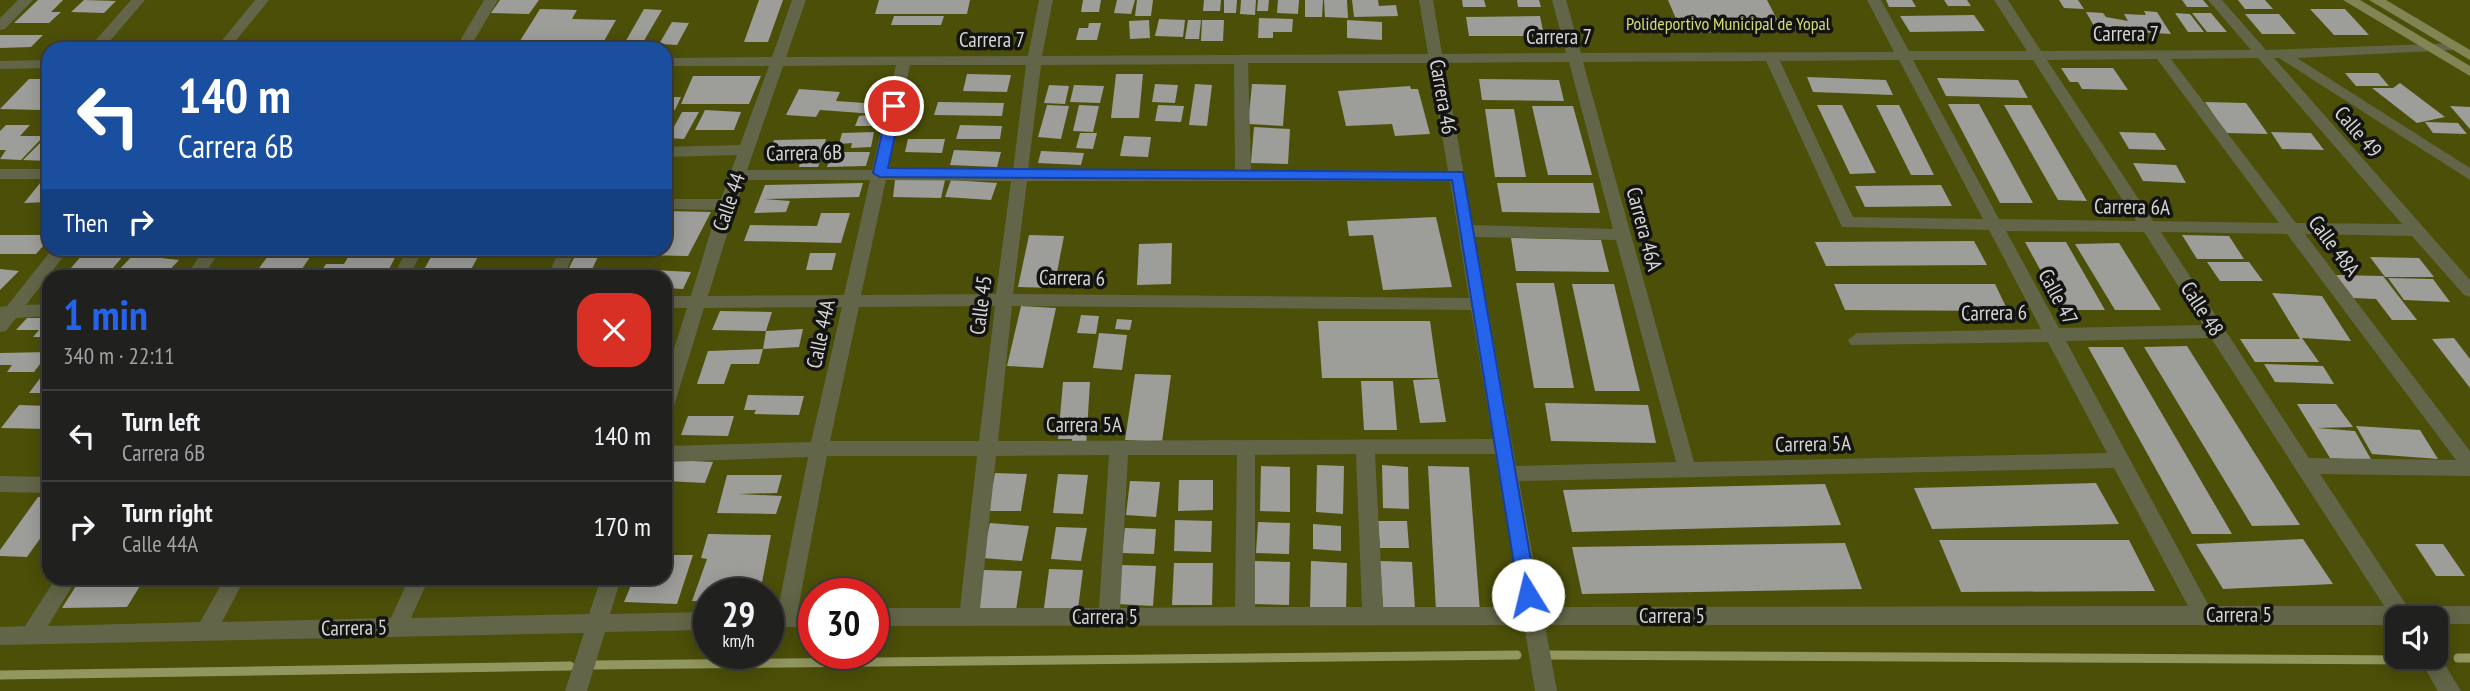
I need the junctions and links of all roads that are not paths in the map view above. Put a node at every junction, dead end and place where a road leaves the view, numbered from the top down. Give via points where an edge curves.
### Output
1 (26, 0) edge
2 (138, 0) edge
3 (262, 0) edge
4 (491, 0) edge
5 (799, 0) edge
6 (1046, 0) edge
7 (1426, 0) edge
8 (1559, 0) edge
9 (1874, 0) edge
10 (2001, 0) edge
11 (2215, 0) edge
12 (2350, 0) edge
13 (2376, 0) edge
14 (0, 26) edge
15 (101, 42) edge
16 (228, 42) edge
17 (466, 42) edge
18 (2454, 47) junction
19 (2430, 48) junction
20 (2262, 54) junction
21 (2282, 54) junction
22 (2161, 55) junction
23 (1904, 56) junction
24 (2038, 56) junction
25 (2470, 56) edge
26 (1770, 57) junction
27 (1436, 58) junction
28 (1576, 58) junction
29 (1241, 59) junction
30 (904, 61) junction
31 (1034, 61) junction
32 (672, 62) edge
33 (778, 62) junction
34 (42, 64) edge
35 (0, 65) edge
36 (2470, 72) edge
37 (747, 150) junction
38 (672, 152) edge
39 (880, 173) junction
40 (0, 174) edge
41 (42, 174) edge
42 (1021, 174) junction
43 (738, 175) junction
44 (1243, 175) junction
45 (2470, 175) edge
46 (1458, 176) junction
47 (672, 204) edge
48 (727, 205) junction
49 (1994, 225) junction
50 (2150, 229) junction
51 (2293, 230) junction
52 (2416, 230) junction
53 (1468, 231) junction
54 (1624, 235) junction
55 (55, 256) edge
56 (44, 270) edge
57 (42, 272) edge
58 (2470, 291) edge
59 (1004, 300) junction
60 (672, 302) edge
61 (698, 302) junction
62 (851, 303) junction
63 (1480, 304) junction
64 (42, 311) edge
65 (4, 317) edge
66 (2216, 331) junction
67 (2053, 335) junction
68 (1857, 340) dead end
69 (672, 384) edge
70 (1503, 446) junction
71 (988, 447) junction
72 (1365, 447) junction
73 (1119, 448) junction
74 (1246, 448) junction
75 (819, 449) junction
76 (672, 454) edge
77 (2120, 460) junction
78 (2304, 466) junction
79 (2470, 466) edge
80 (1687, 470) junction
81 (1508, 474) junction
82 (42, 481) edge
83 (0, 484) edge
84 (63, 585) edge
85 (231, 585) edge
86 (416, 585) edge
87 (609, 585) edge
88 (784, 590) edge
89 (2395, 606) edge
90 (2203, 615) junction
91 (2470, 615) edge
92 (1373, 616) junction
93 (1532, 616) junction
94 (2448, 616) edge
95 (889, 617) edge
96 (969, 617) junction
97 (1109, 617) junction
98 (1245, 617) junction
99 (2385, 617) edge
100 (693, 622) edge
101 (596, 625) junction
102 (397, 627) junction
103 (207, 630) junction
104 (31, 635) junction
105 (0, 636) edge
106 (2436, 669) edge
107 (576, 691) edge
108 (1546, 691) edge
109 (2450, 691) edge

1 - 14 street
2 - 15 street
3 - 16 street
4 - 17 street
5 - 33 street, Calle 44
6 - 31 street, Calle 45
7 - 27 street, Carrera 46
8 - 28 street, Carrera 46A
9 - 23 street, Calle 47
10 - 24 street, Calle 48
11 - 20 street, Calle 49
12 - 19 main road
13 - 18 main road
18 - 19 street, Carrera 7
18 - 25 main road
19 - 21 street, Carrera 7
19 - 36 main road
20 - 21 street, Carrera 7
20 - 22 street, Carrera 7
20 - 52 street, Calle 49
21 - 45 street
22 - 24 street, Carrera 7
22 - 51 street, Calle 48A
23 - 24 street, Carrera 7
23 - 26 street, Carrera 7
23 - 49 street, Calle 47
24 - 50 street, Calle 48
26 - 28 street, Carrera 7
26 - 49 street, Carrera 6A via 1848,223
27 - 28 street, Carrera 7
27 - 29 street, Carrera 7
27 - 46 street, Carrera 46
28 - 54 street, Carrera 46A
29 - 31 street, Carrera 7
29 - 44 street
30 - 31 street, Carrera 7
30 - 33 street, Carrera 7
30 - 39 street, Calle 44A
31 - 42 street, Calle 45
32 - 33 street, Carrera 7
33 - 37 street, Calle 44
34 - 35 street
37 - 38 street, Carrera 6B
37 - 43 street, Calle 44
39 - 42 street, Carrera 6B
39 - 43 street, Carrera 6B
39 - 62 street, Calle 44A
40 - 41 street
42 - 44 street, Carrera 6B
42 - 59 street, Calle 45
43 - 48 street, Calle 44
44 - 46 street, Carrera 6B
46 - 53 street, Carrera 46
47 - 48 street
48 - 61 street, Calle 44
49 - 50 street, Carrera 6A
49 - 67 street, Calle 47
50 - 51 street, Carrera 6A
50 - 66 street, Calle 48
51 - 52 street, Carrera 6A
51 - 79 street, Calle 48A
52 - 58 street, Calle 49
53 - 54 street
53 - 63 street, Carrera 46
54 - 80 street, Carrera 46A
55 - 56 street
57 - 65 street
59 - 62 street, Carrera 6
59 - 63 street, Carrera 6
59 - 71 street, Calle 45
60 - 61 street, Carrera 6
61 - 62 street, Carrera 6
61 - 69 street, Calle 44
62 - 75 street, Calle 44A
63 - 70 street, Carrera 46
64 - 65 street
66 - 67 street, Carrera 6
66 - 78 street, Calle 48
67 - 68 street, Carrera 6
67 - 77 street, Calle 47
70 - 72 street, Carrera 5A
70 - 81 street, Carrera 46
71 - 73 street, Carrera 5A
71 - 75 street, Carrera 5A
71 - 96 street, Calle 45
72 - 74 street, Carrera 5A
72 - 92 street
73 - 74 street, Carrera 5A
73 - 97 street
74 - 98 street
75 - 76 street, Carrera 5A
75 - 88 street, Calle 44A
77 - 80 street, Carrera 5A
77 - 90 street, Calle 47
78 - 79 street
78 - 89 street, Calle 48
80 - 81 street, Carrera 5A
81 - 93 street, Carrera 46
82 - 83 street
84 - 104 street
85 - 103 street
86 - 102 street
87 - 101 street
90 - 93 street, Carrera 5
90 - 99 street, Carrera 5
91 - 94 street, Carrera 5
92 - 93 street, Carrera 5
92 - 98 street, Carrera 5
93 - 108 street, Carrera 46
95 - 96 street, Carrera 5
96 - 97 street, Carrera 5
97 - 98 street, Carrera 5
100 - 101 street, Carrera 5
101 - 102 street, Carrera 5
101 - 107 street
102 - 103 street, Carrera 5
103 - 104 street, Carrera 5
104 - 105 street, Carrera 5
106 - 109 street

